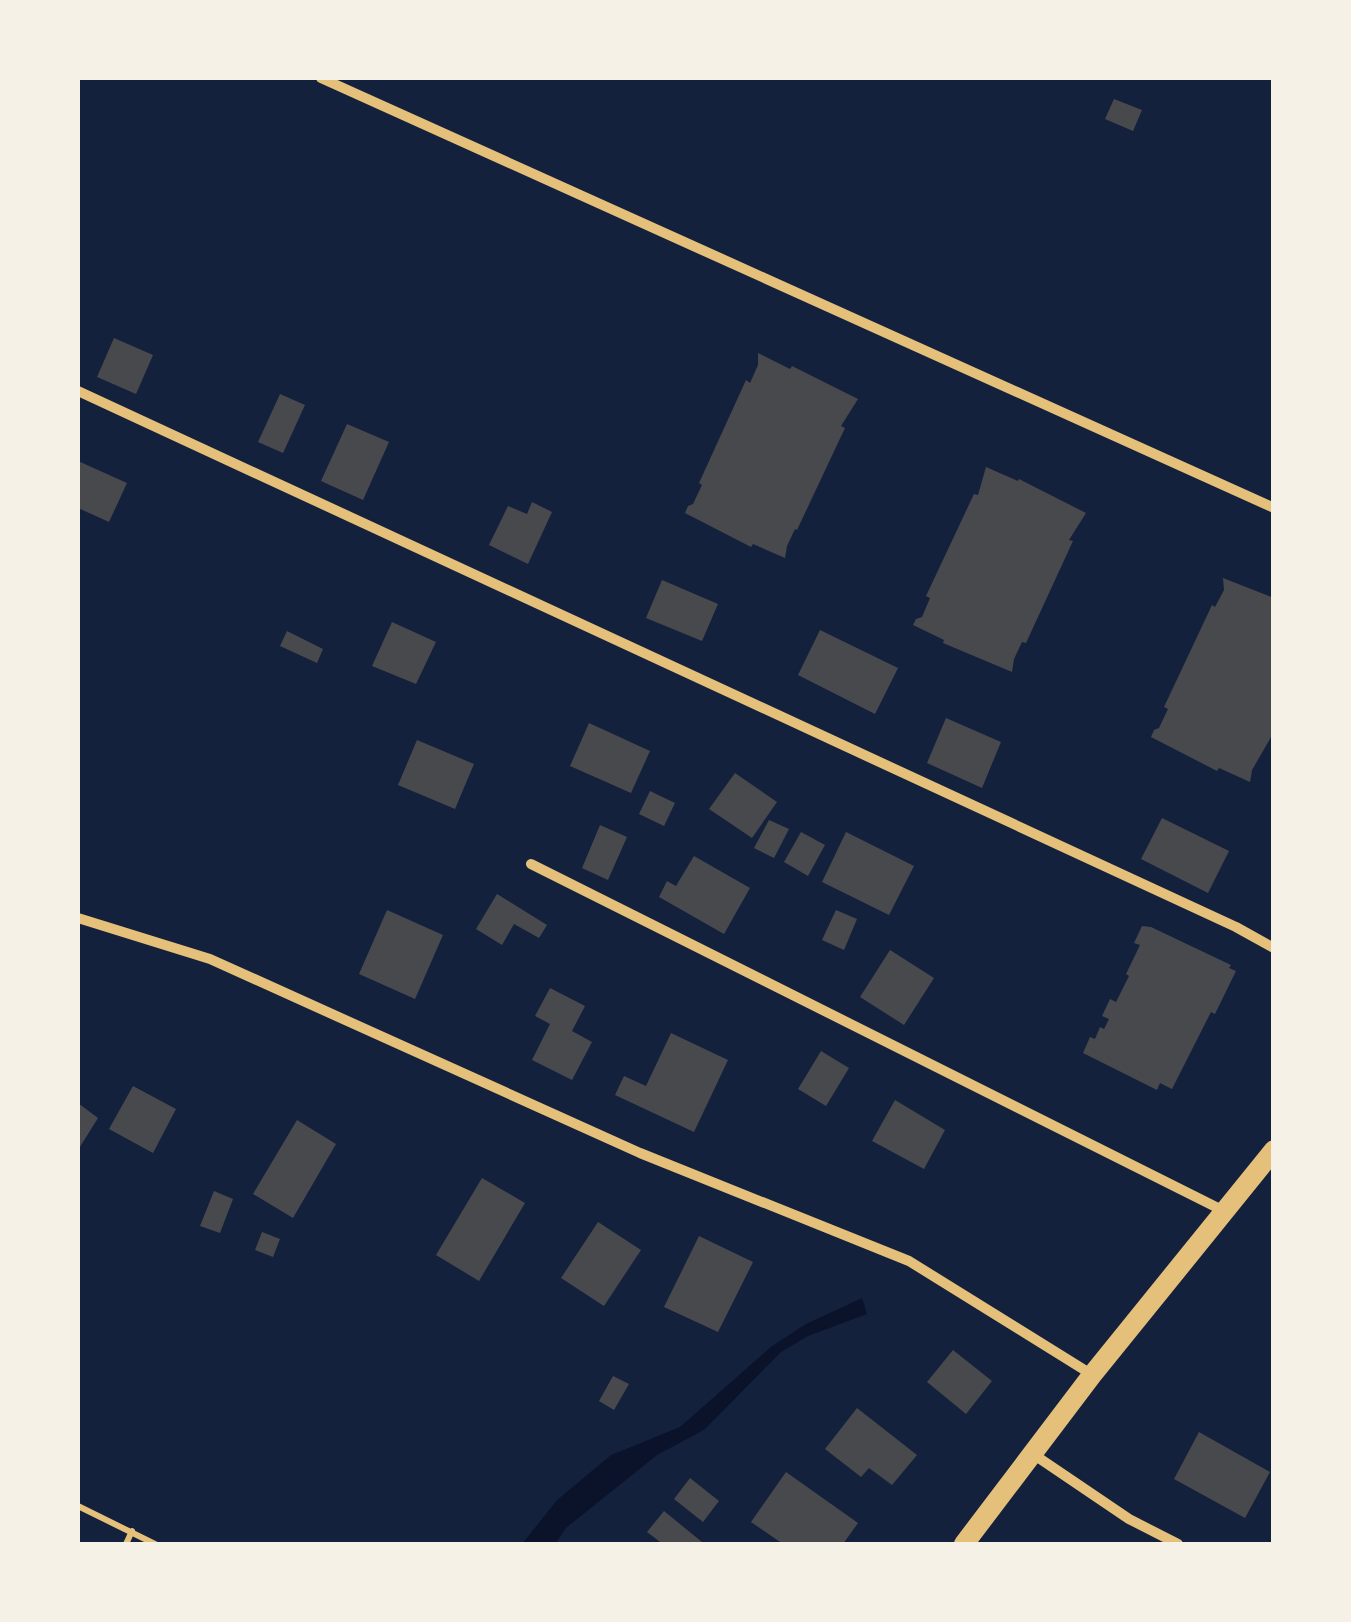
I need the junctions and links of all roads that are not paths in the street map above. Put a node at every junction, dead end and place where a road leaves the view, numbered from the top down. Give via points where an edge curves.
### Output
1 (321, 78) edge
2 (78, 392) edge
3 (1274, 508) edge
4 (531, 864) dead end
5 (78, 918) edge
6 (1274, 948) edge
7 (1274, 1150) edge
8 (1225, 1212) junction
9 (1092, 1375) junction
10 (1032, 1453) junction
11 (964, 1544) edge
12 (1178, 1544) edge

1 - 3 street
2 - 6 street
4 - 8 street
5 - 9 street via 210,958 640,1153 909,1260
7 - 8 main road
8 - 9 main road
9 - 10 main road
10 - 11 main road
10 - 12 street

